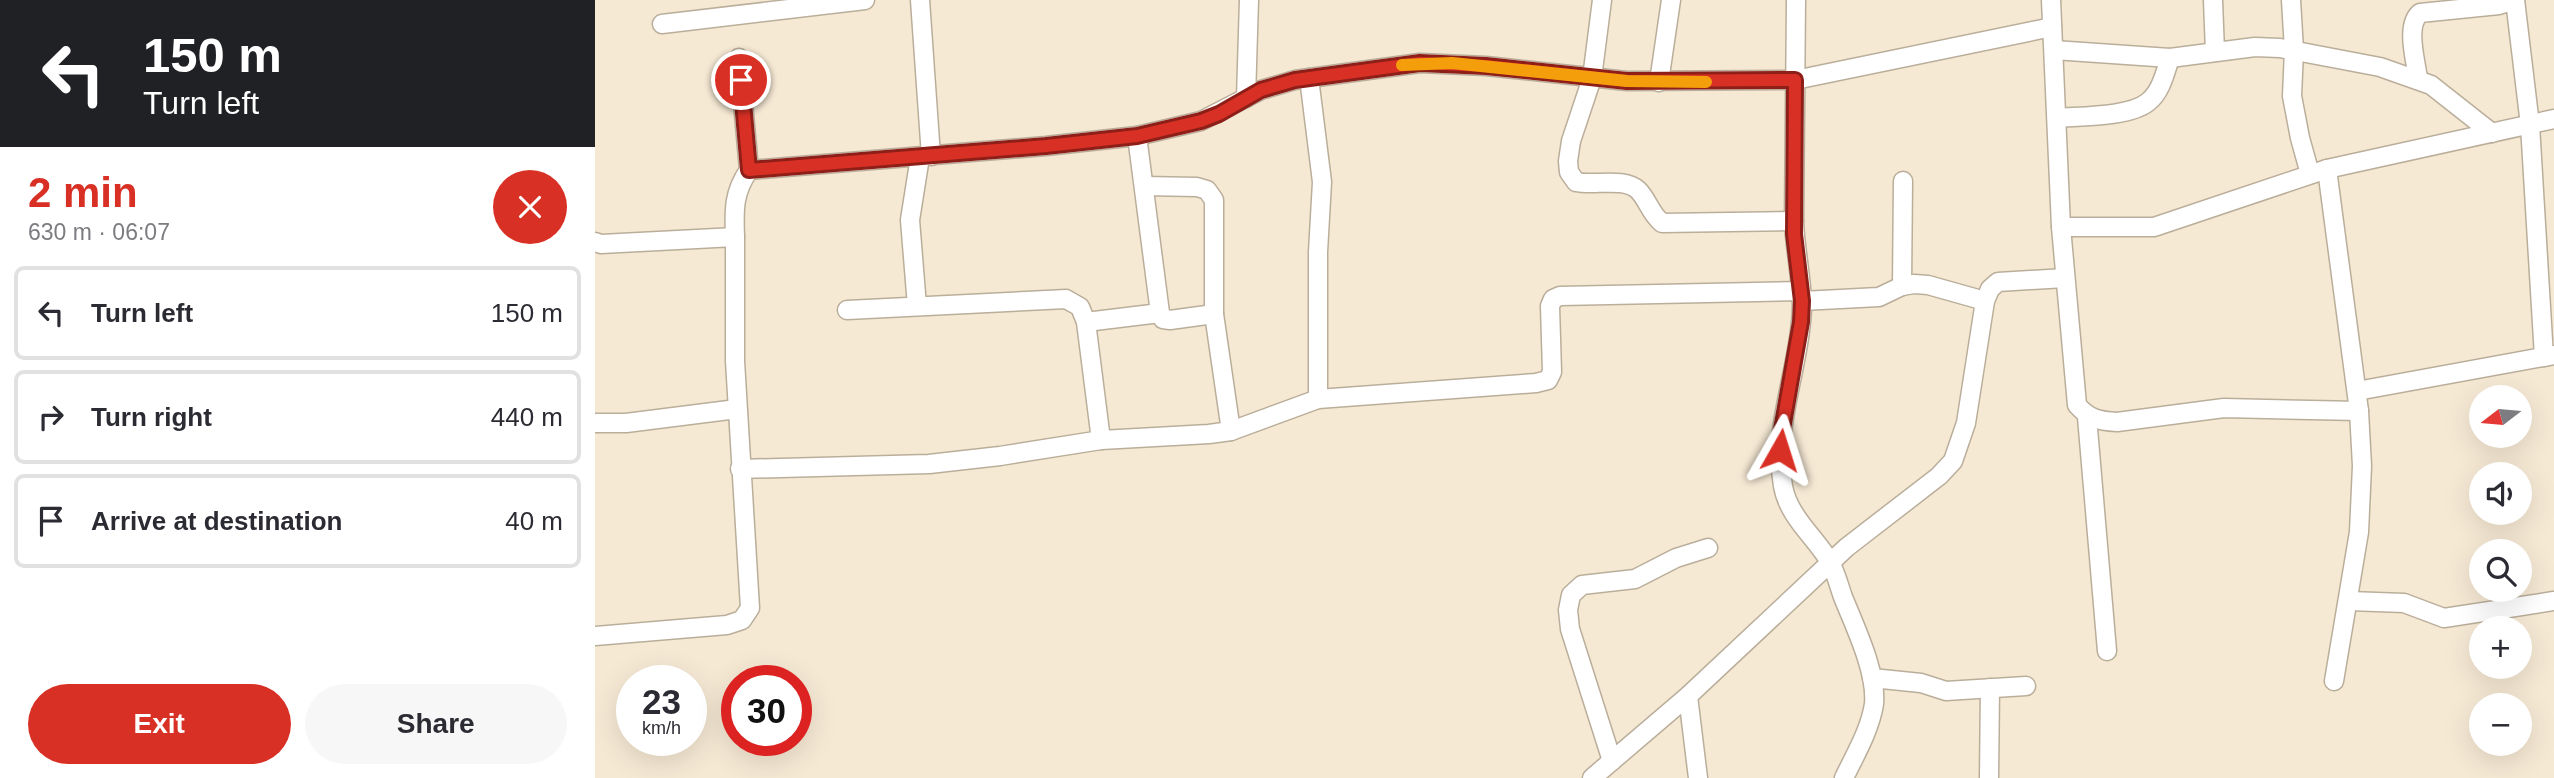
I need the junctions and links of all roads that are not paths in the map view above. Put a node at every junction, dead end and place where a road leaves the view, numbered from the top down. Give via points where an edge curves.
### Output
1 (865, 0) edge
2 (920, 0) edge
3 (1249, 0) edge
4 (1602, 0) edge
5 (1671, 0) edge
6 (1796, 0) edge
7 (2050, 0) edge
8 (2213, 0) edge
9 (2291, 0) edge
10 (2515, 0) edge
11 (663, 24) dead end
12 (2052, 27) junction
13 (2054, 50) junction
14 (2294, 50) junction
15 (2215, 51) junction
16 (739, 58) dead end
17 (2170, 58) junction
18 (1309, 78) junction
19 (1592, 78) junction
20 (2418, 79) junction
21 (1795, 80) junction
22 (1659, 82) junction
23 (1246, 98) junction
24 (2057, 118) junction
25 (2554, 118) edge
26 (2530, 125) junction
27 (2491, 133) junction
28 (1137, 136) junction
29 (925, 156) junction
30 (749, 170) junction
31 (2319, 172) junction
32 (1903, 181) dead end
33 (1144, 186) junction
34 (1794, 221) junction
35 (2061, 227) junction
36 (735, 237) junction
37 (595, 242) edge
38 (2065, 278) junction
39 (1902, 286) junction
40 (1801, 296) junction
41 (1985, 301) junction
42 (917, 306) junction
43 (848, 310) dead end
44 (1160, 313) junction
45 (1214, 314) junction
46 (1086, 322) junction
47 (2549, 356) edge
48 (2357, 391) junction
49 (1318, 399) junction
50 (737, 409) junction
51 (2359, 411) junction
52 (2087, 417) junction
53 (595, 423) edge
54 (1231, 431) junction
55 (1101, 440) junction
56 (740, 469) junction
57 (1709, 548) dead end
58 (1831, 564) junction
59 (2349, 601) junction
60 (2554, 601) edge
61 (595, 636) edge
62 (2107, 651) dead end
63 (1872, 678) junction
64 (2334, 681) dead end
65 (2026, 686) dead end
66 (1990, 688) junction
67 (1688, 696) junction
68 (1612, 761) junction
69 (1592, 778) edge
70 (1697, 778) edge
71 (1844, 778) edge
72 (1989, 778) edge

1 - 11 street
2 - 29 street
3 - 23 street
4 - 19 street
5 - 22 street
6 - 21 street
7 - 12 street
8 - 15 street
9 - 14 street
10 - 20 street via 2429,11 2415,17
10 - 26 street
12 - 13 street
12 - 21 street
13 - 17 street
13 - 24 street
14 - 15 street
14 - 20 street
14 - 31 street via 2293,106
15 - 17 street
16 - 30 street
17 - 24 street via 2162,82 2148,102 2127,111
18 - 19 street via 1430,63
18 - 23 street via 1276,84
18 - 49 street via 1322,182
19 - 22 street
19 - 34 street via 1567,161 1576,182 1633,186 1661,223
20 - 27 street
21 - 22 street
21 - 34 street
23 - 28 street via 1201,121
24 - 35 street
25 - 26 street
26 - 27 street
26 - 47 street
27 - 31 street
28 - 29 street
28 - 33 street
29 - 30 street
29 - 42 street via 911,201
30 - 36 street via 733,204
31 - 35 street via 2154,227
31 - 48 street
32 - 39 street
33 - 44 street
33 - 45 street via 1197,187 1207,190 1214,200
34 - 40 street
35 - 38 street
36 - 37 street
36 - 50 street
38 - 41 street via 1999,282
38 - 52 street via 2077,405
39 - 40 street via 1879,297
39 - 41 street via 1928,285
40 - 49 street via 1560,296 1550,306 1553,361 1548,380
40 - 58 street via 1780,466 1783,489 1795,515
41 - 58 street via 1966,423 1953,461
42 - 43 street
42 - 46 street via 1066,299 1080,307
44 - 45 street via 1170,320
44 - 46 street
45 - 54 street
46 - 55 street
47 - 48 street
48 - 51 street
49 - 54 street
50 - 53 street
50 - 56 street
51 - 52 street via 2224,408 2117,422
51 - 59 street via 2359,532
52 - 62 street
54 - 55 street
55 - 56 street via 929,464
56 - 61 street via 750,608 742,620
57 - 68 street via 1676,558 1635,579 1582,585 1570,595 1570,629
58 - 63 street
58 - 67 street
59 - 60 street via 2403,603 2444,618
59 - 64 street
63 - 66 street via 1921,683 1945,691
63 - 71 street via 1869,726
65 - 66 street
66 - 72 street
67 - 68 street
67 - 70 street
68 - 69 street

